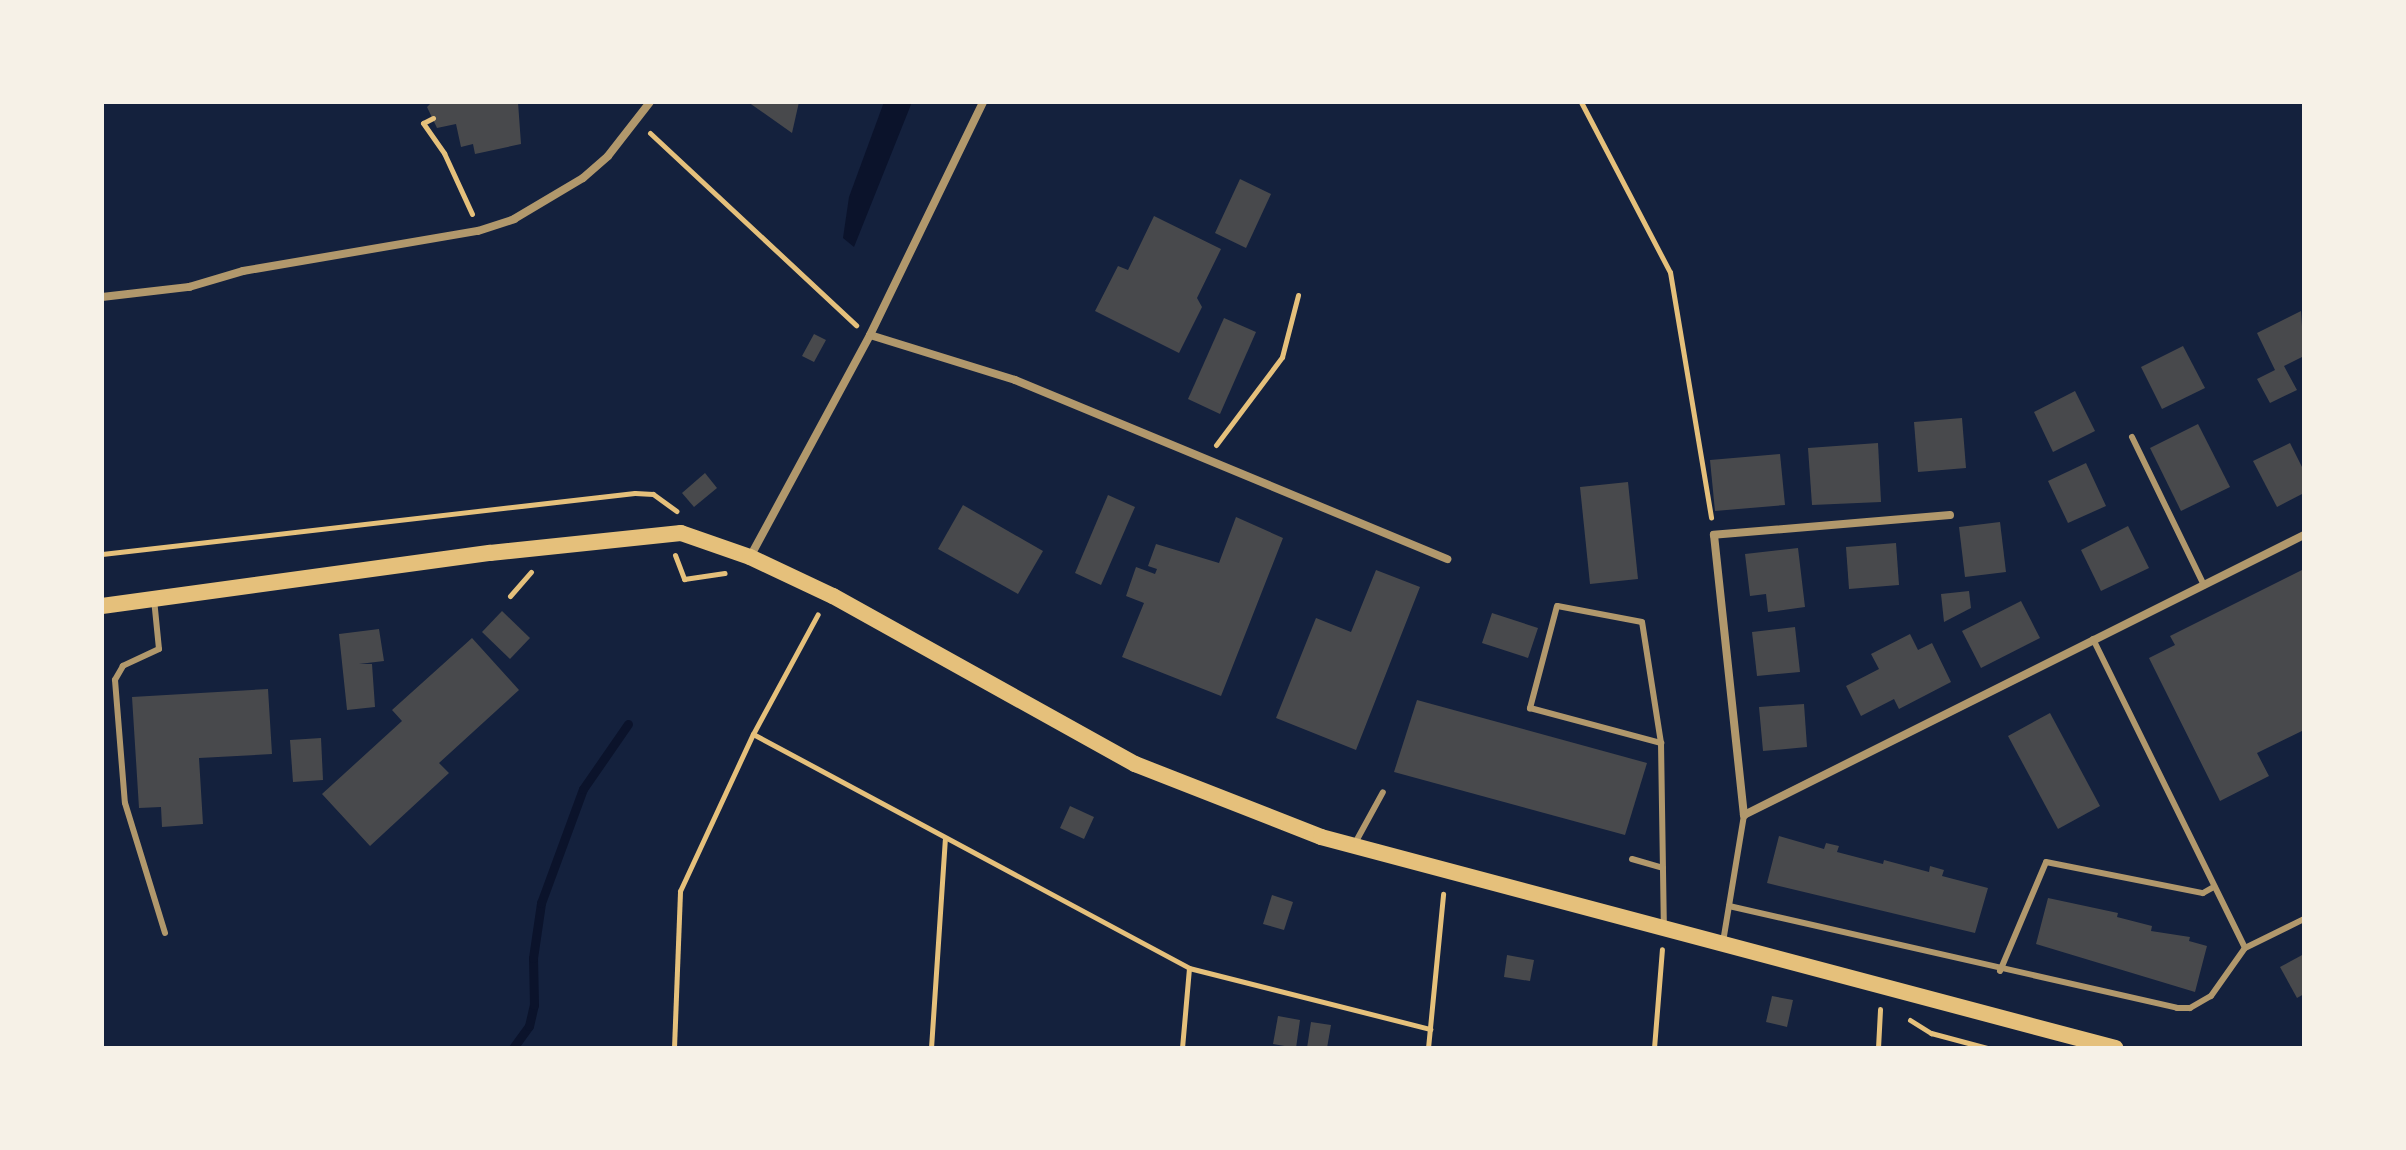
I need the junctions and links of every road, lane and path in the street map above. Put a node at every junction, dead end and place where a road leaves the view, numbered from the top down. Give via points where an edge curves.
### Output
1 (650, 102) edge
2 (983, 102) edge
3 (1581, 102) edge
4 (433, 118) dead end
5 (637, 122) junction
6 (478, 231) junction
7 (1298, 295) dead end
8 (102, 297) edge
9 (870, 335) junction
10 (2132, 437) dead end
11 (1205, 459) junction
12 (1950, 515) dead end
13 (681, 533) junction
14 (1714, 535) junction
15 (2304, 535) edge
16 (102, 554) edge
17 (750, 557) junction
18 (1447, 559) dead end
19 (2204, 585) junction
20 (833, 596) junction
21 (154, 599) junction
22 (102, 606) edge
23 (2093, 639) junction
24 (753, 734) junction
25 (1661, 743) junction
26 (1383, 792) dead end
27 (1744, 815) junction
28 (945, 839) junction
29 (1354, 845) junction
30 (1632, 859) dead end
31 (1445, 868) junction
32 (1663, 868) junction
33 (2214, 887) junction
34 (1729, 906) junction
35 (2304, 919) edge
36 (1664, 925) junction
37 (165, 933) dead end
38 (1723, 942) junction
39 (2245, 948) junction
40 (1189, 968) junction
41 (2000, 971) junction
42 (1881, 988) junction
43 (1880, 1009) junction
44 (1890, 1012) dead end
45 (1901, 1015) dead end
46 (1430, 1029) junction
47 (674, 1048) edge
48 (931, 1048) edge
49 (1182, 1048) edge
50 (1428, 1048) edge
51 (1654, 1048) edge
52 (1878, 1048) edge
53 (1987, 1048) edge
54 (2115, 1048) edge

1 - 5 street
2 - 9 street
3 - 14 path via 1670,272
4 - 6 path via 423,123 444,153
5 - 6 street via 572,186 514,219
5 - 9 path via 843,317
6 - 8 street via 344,251 189,287
7 - 11 path via 1282,357
9 - 11 street via 1015,380
9 - 17 street
10 - 19 lane
11 - 18 street
12 - 14 street
13 - 16 path via 671,505 653,494 635,493
13 - 17 main road
13 - 17 path via 673,561 684,579 717,578
13 - 21 main road
14 - 27 street
15 - 19 street
17 - 20 main road
19 - 23 street
20 - 24 path via 808,625
20 - 29 main road via 1135,764
21 - 22 main road
21 - 37 lane via 159,649 123,666 115,680 125,803
23 - 27 street
23 - 33 lane
24 - 28 path
24 - 47 path via 680,891
25 - 25 lane via 1530,708 1557,606 1642,622
25 - 32 lane
26 - 29 lane
27 - 34 lane
28 - 40 path
28 - 48 path
29 - 31 main road
30 - 32 lane
31 - 36 main road
31 - 46 path
32 - 36 lane
33 - 39 lane
33 - 41 lane via 2203,893 2046,862
34 - 38 lane
34 - 41 lane
35 - 39 lane
36 - 38 main road
36 - 51 path
38 - 42 main road
39 - 41 lane via 2211,996 2190,1008
40 - 46 path
40 - 49 path
42 - 43 path
42 - 54 main road
43 - 44 path
43 - 52 path
45 - 53 path via 1931,1033
46 - 50 path

